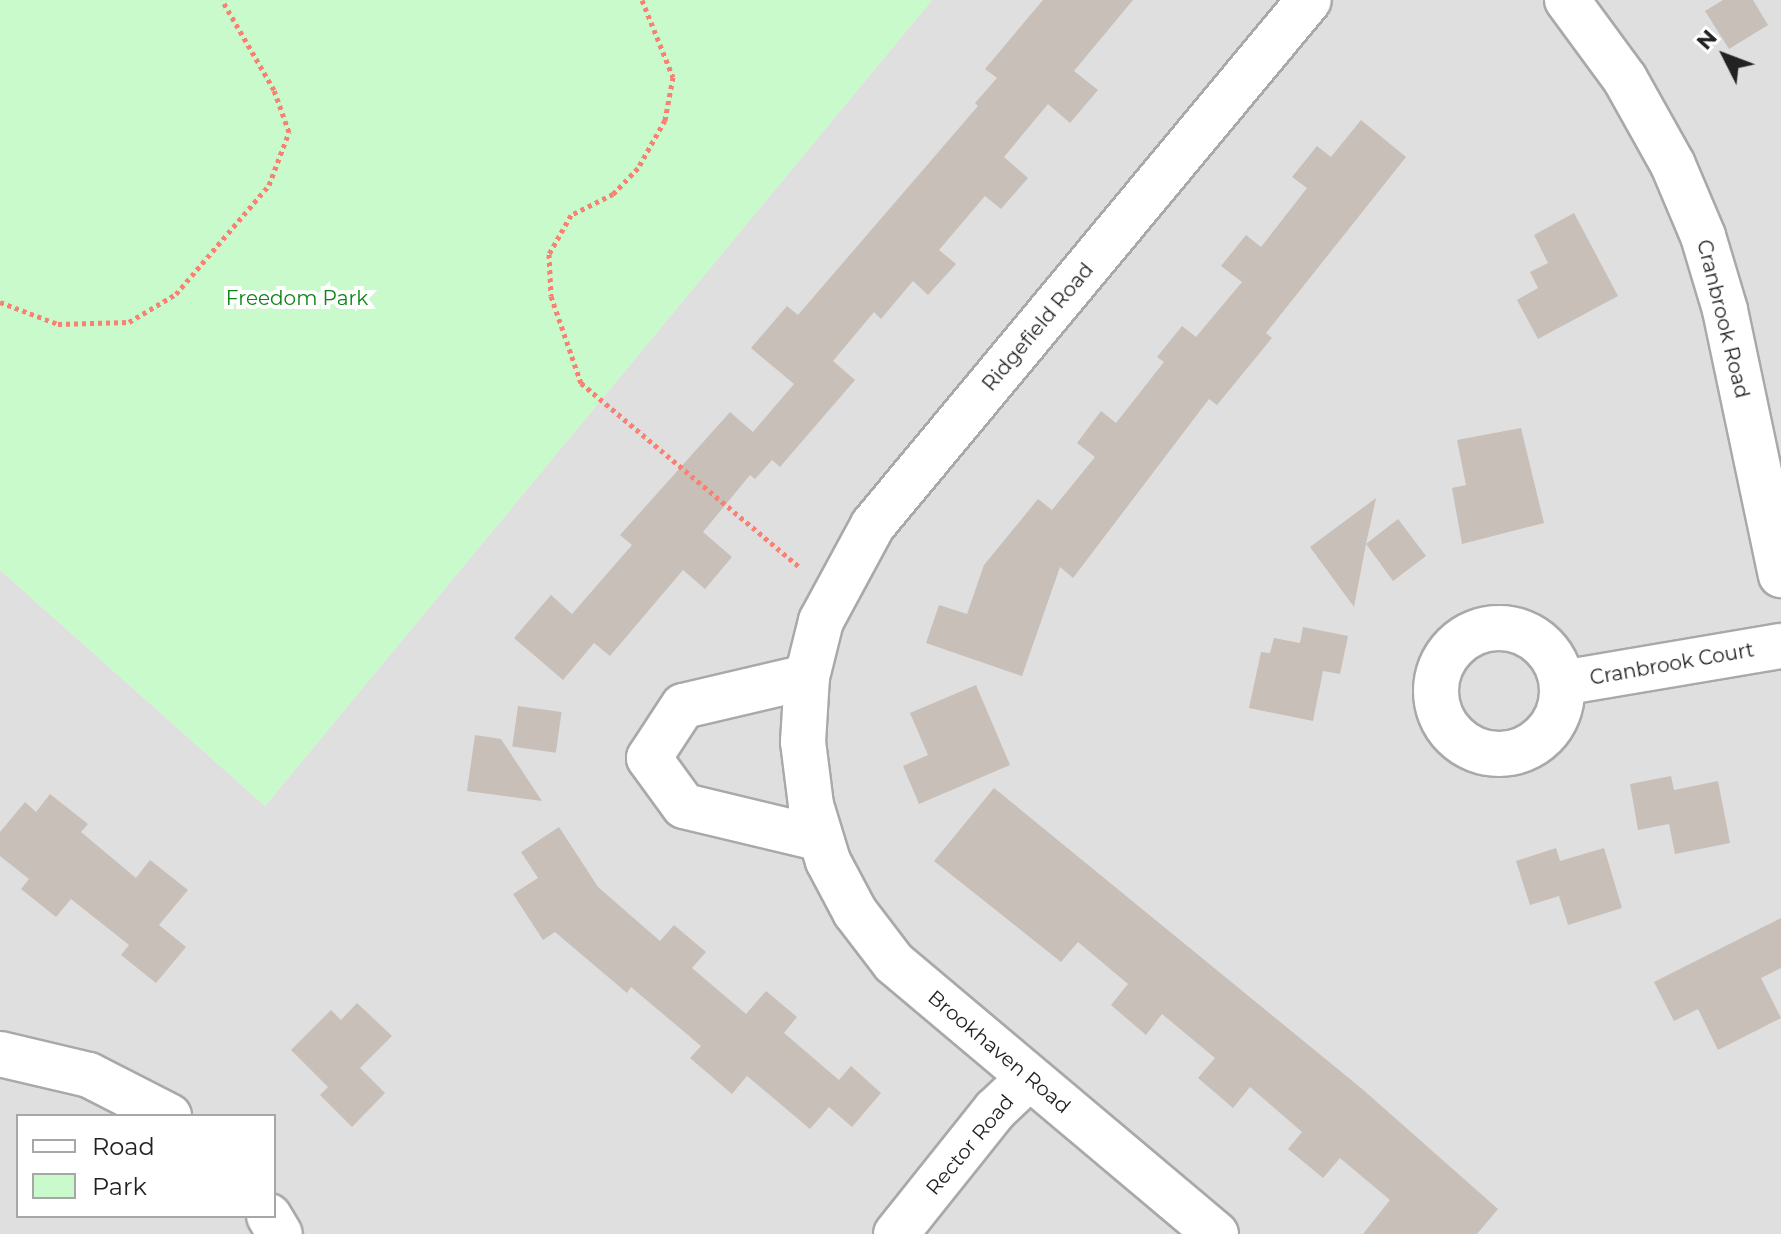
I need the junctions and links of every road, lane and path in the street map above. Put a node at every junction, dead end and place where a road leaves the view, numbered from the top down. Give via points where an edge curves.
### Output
1 (222, 0) edge
2 (642, 0) edge
3 (1309, 0) edge
4 (1567, 0) edge
5 (0, 302) edge
6 (1781, 575) edge
7 (835, 592) junction
8 (1781, 646) edge
9 (807, 677) junction
10 (1562, 683) dead end
11 (806, 770) joint
12 (821, 839) junction
13 (0, 1054) edge
14 (1029, 1078) junction
15 (165, 1114) edge
16 (904, 1224) edge
17 (1216, 1234) edge

1 - 5 path via 274,90 289,132 269,185 176,294 129,322 58,324
2 - 7 path via 673,77 665,120 638,168 613,194 571,215 549,254 551,296 581,383
3 - 7 street, Ridgefield Road via 873,525
4 - 6 street, Cranbrook Road via 1625,79 1673,165 1703,236 1725,310
7 - 9 street, Ridgefield Road
8 - 10 street, Cranbrook Court
9 - 11 street, Ridgefield Road
9 - 12 street via 683,706 649,758 684,806
11 - 12 street, Brookhaven Road
12 - 14 street, Brookhaven Road via 855,912 894,963
13 - 15 street via 89,1075
14 - 16 street, Rector Road via 995,1110
14 - 17 street, Brookhaven Road

